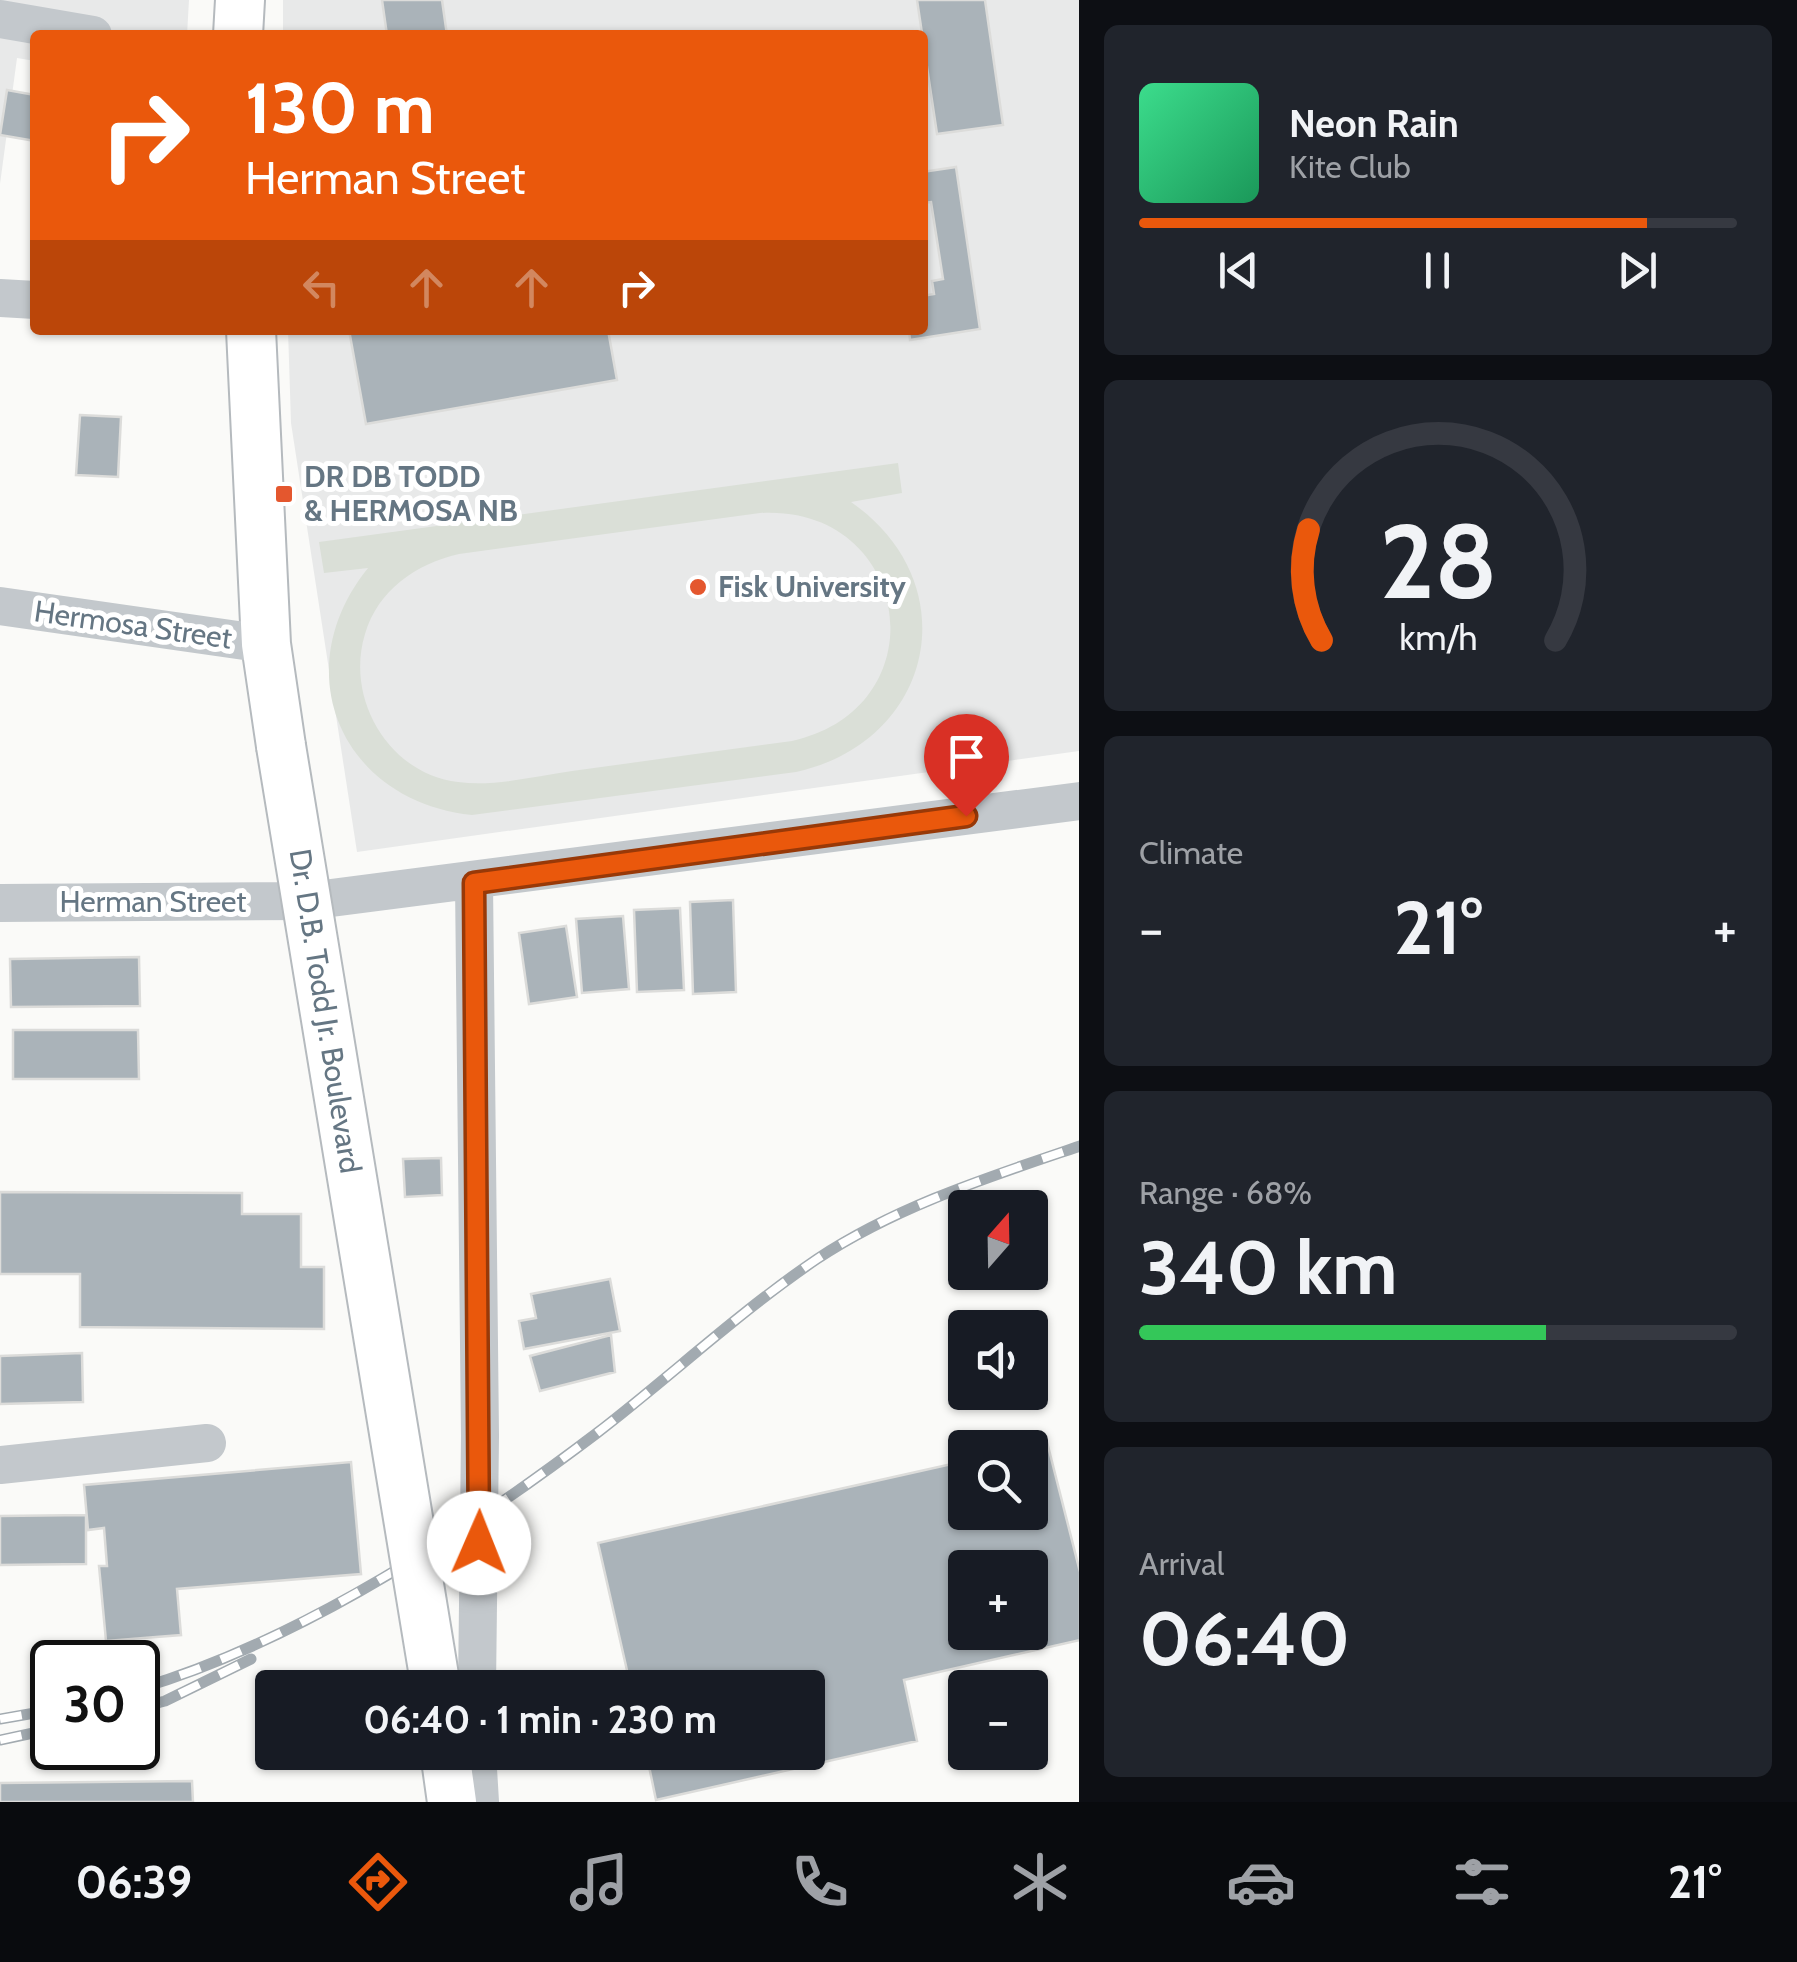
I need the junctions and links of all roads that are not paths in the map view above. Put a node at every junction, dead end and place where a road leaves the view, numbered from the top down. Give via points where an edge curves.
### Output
1 (240, 0) edge
2 (0, 19) edge
3 (64, 30) edge
4 (238, 30) edge
5 (0, 298) edge
6 (30, 300) edge
7 (251, 335) edge
8 (0, 606) edge
9 (266, 644) junction
10 (1079, 801) edge
11 (474, 883) junction
12 (0, 904) edge
13 (207, 1443) dead end
14 (0, 1464) edge
15 (433, 1670) edge
16 (477, 1670) edge
17 (448, 1770) edge
18 (478, 1770) edge
19 (452, 1802) edge
20 (480, 1802) edge

1 - 4 main road
2 - 3 street
5 - 6 street
7 - 9 main road, Dr. D.B. Todd Jr. Boulevard
8 - 9 street, Hermosa Street
9 - 15 main road, Dr. D.B. Todd Jr. Boulevard, bridge
10 - 11 street, Herman Street
11 - 12 street, Herman Street via 308,902
11 - 16 street
13 - 14 street
17 - 19 main road
18 - 20 street

